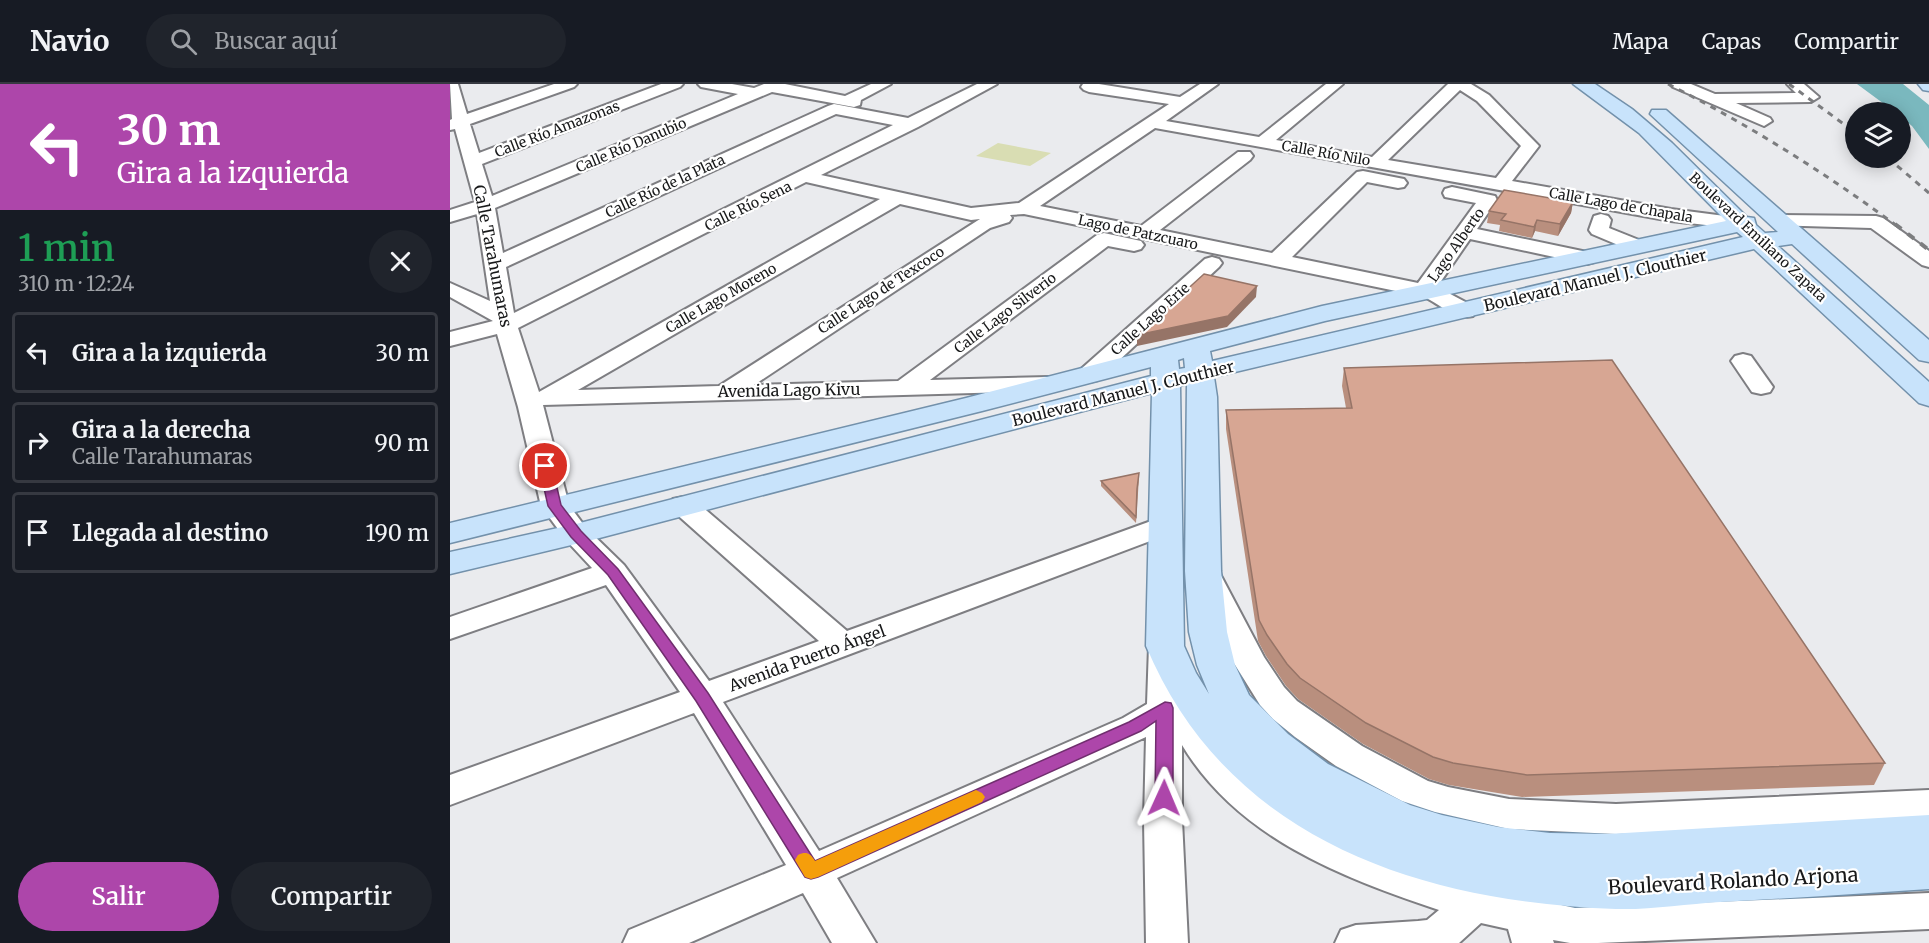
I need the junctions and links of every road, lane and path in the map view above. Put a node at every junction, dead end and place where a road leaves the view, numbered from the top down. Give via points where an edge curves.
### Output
1 (450, 84) edge
2 (569, 84) edge
3 (675, 84) edge
4 (706, 84) edge
5 (883, 84) edge
6 (989, 84) edge
7 (1210, 84) edge
8 (1335, 84) edge
9 (1459, 84) edge
10 (1582, 84) edge
11 (1612, 84) edge
12 (1678, 84) edge
13 (1784, 84) edge
14 (1795, 84) edge
15 (1092, 86) edge
16 (768, 88) edge
17 (1803, 98) junction
18 (1715, 99) junction
19 (1182, 102) junction
20 (840, 105) junction
21 (1818, 110) dead end
22 (919, 120) junction
23 (1764, 121) dead end
24 (1152, 123) junction
25 (455, 124) edge
26 (1133, 135) junction
27 (1263, 142) junction
28 (474, 161) junction
29 (1369, 169) junction
30 (806, 177) junction
31 (1501, 184) junction
32 (896, 198) junction
33 (1488, 200) joint
34 (485, 205) junction
35 (1033, 210) junction
36 (971, 214) junction
37 (450, 216) edge
38 (1000, 218) junction
39 (1601, 220) dead end
40 (1770, 230) junction
41 (1464, 232) junction
42 (1143, 234) junction
43 (1104, 239) joint
44 (1637, 246) junction
45 (1587, 258) junction
46 (1276, 261) junction
47 (1929, 261) edge
48 (1212, 263) joint
49 (496, 264) junction
50 (450, 289) edge
51 (1428, 291) junction
52 (1466, 311) junction
53 (504, 320) junction
54 (450, 339) edge
55 (1929, 354) edge
56 (1743, 361) dead end
57 (1182, 364) junction
58 (1089, 375) junction
59 (1049, 384) junction
60 (905, 387) junction
61 (1761, 387) dead end
62 (728, 391) junction
63 (1929, 397) edge
64 (539, 402) junction
65 (683, 505) junction
66 (555, 506) junction
67 (1164, 526) junction
68 (450, 533) edge
69 (576, 534) junction
70 (450, 563) edge
71 (1203, 571) junction
72 (613, 572) junction
73 (450, 628) edge
74 (843, 645) junction
75 (1165, 646) junction
76 (702, 697) junction
77 (1165, 708) junction
78 (450, 790) edge
79 (1929, 805) edge
80 (1929, 834) edge
81 (1929, 870) edge
82 (1613, 871) junction
83 (811, 872) junction
84 (1473, 903) junction
85 (1929, 911) edge
86 (1529, 930) edge
87 (644, 943) edge
88 (855, 943) edge
89 (1167, 943) edge
90 (1356, 943) edge

1 - 25 street, Calle Tarahumaras
2 - 25 street
3 - 28 street, Calle Río Amazonas
4 - 16 street
5 - 20 street, Calle Río de la Plata
6 - 22 street, Calle Río Sena
7 - 19 street, Calle Lago de Texcoco
8 - 27 street
9 - 29 street via 1446,92
9 - 31 street via 1483,99 1530,146
10 - 40 main road, Boulevard Emiliano Zapata via 1628,112
11 - 40 main road, Boulevard Emiliano Zapata via 1670,122
12 - 18 street
13 - 17 street
14 - 17 street via 1811,97
15 - 19 street
16 - 20 street
16 - 34 street, Calle Río Danubio
17 - 18 street
17 - 21 street
18 - 23 street
19 - 24 street, Calle Lago de Texcoco
20 - 22 street
20 - 49 street, Calle Río de la Plata
22 - 30 street, Calle Río Sena
24 - 26 street, Calle Lago de Texcoco
24 - 27 street, Calle Río Nilo
25 - 28 street, Calle Tarahumaras
26 - 35 street, Calle Lago de Texcoco
26 - 42 street via 1244,156
27 - 29 street, Calle Río Nilo
28 - 34 street, Calle Tarahumaras
29 - 31 street, Calle Río Nilo
29 - 33 street, Calle Río Nilo
29 - 46 street
30 - 32 street, Lago de Patzcuaro
30 - 53 street, Calle Río Sena
31 - 40 street, Calle Lago de Chapala
32 - 36 street, Lago de Patzcuaro
32 - 64 street, Calle Lago Moreno
33 - 41 street, Lago Alberto
34 - 37 street, Calle Río Danubio
34 - 49 street, Calle Tarahumaras
35 - 36 street, Lago de Patzcuaro
35 - 38 street, Calle Lago de Texcoco
35 - 42 street, Lago de Patzcuaro
36 - 38 street
38 - 62 street, Calle Lago de Texcoco via 983,224
39 - 44 street via 1599,230
40 - 44 main road, Boulevard Manuel J. Clouthier
40 - 47 street, Calle Lago de Chapala via 1876,222
40 - 52 main road, Boulevard Manuel J. Clouthier
40 - 55 main road, Boulevard Emiliano Zapata
40 - 63 main road, Boulevard Emiliano Zapata
41 - 45 street
41 - 51 street, Lago Alberto
42 - 46 street, Lago de Patzcuaro
43 - 48 street, Lago de Patzcuaro
43 - 60 street, Calle Lago Silverio
44 - 45 main road, Boulevard Manuel J. Clouthier
45 - 51 main road, Boulevard Manuel J. Clouthier
46 - 51 street, Lago de Patzcuaro
48 - 58 street, Calle Lago Erie
49 - 53 street, Calle Tarahumaras
50 - 53 street
51 - 52 street, Lago de Patzcuaro
51 - 57 main road, Boulevard Manuel J. Clouthier via 1322,314
52 - 57 main road, Boulevard Manuel J. Clouthier
53 - 54 street, Calle Río Sena
53 - 64 street, Calle Tarahumaras
56 - 61 street
57 - 58 main road, Boulevard Manuel J. Clouthier
57 - 65 main road, Boulevard Manuel J. Clouthier
57 - 67 main road, Boulevard Rolando Arjona via 1167,461
57 - 71 main road, Boulevard Rolando Arjona
58 - 59 main road, Boulevard Manuel J. Clouthier
59 - 60 street, Avenida Lago Kivu
59 - 66 main road, Boulevard Manuel J. Clouthier via 662,483
60 - 62 street, Avenida Lago Kivu
62 - 64 street, Avenida Lago Kivu
64 - 66 street, Calle Tarahumaras
65 - 69 main road, Boulevard Manuel J. Clouthier
65 - 74 street
66 - 68 main road, Boulevard Manuel J. Clouthier
66 - 69 street, Calle Tarahumaras
67 - 74 street, Avenida Puerto Ángel
67 - 75 main road, Boulevard Rolando Arjona
69 - 70 main road, Boulevard Manuel J. Clouthier
69 - 72 street, Calle Tarahumaras
71 - 79 street via 1249,660 1286,710 1349,756 1415,791 1448,802 1509,814 1616,819
71 - 82 main road, Boulevard Rolando Arjona via 1208,632 1216,665 1233,703 1273,745 1313,776 1397,819 1498,846 1550,852
72 - 73 street
72 - 76 street, Calle Tarahumaras
74 - 76 street, Avenida Puerto Ángel
75 - 77 street
75 - 82 main road, Boulevard Rolando Arjona via 1183,686 1219,736 1255,772 1318,816 1388,851 1444,868 1526,882
76 - 78 street, Avenida Puerto Ángel
76 - 83 street, Calle Tarahumaras
77 - 83 street via 1135,727
77 - 84 street via 1178,709 1208,758 1229,782 1303,838 1346,858
77 - 89 street
80 - 82 main road, Boulevard Rolando Arjona
81 - 82 main road, Boulevard Rolando Arjona
83 - 87 street
83 - 88 street, Calle Tarahumaras
84 - 86 street
84 - 90 street via 1434,937 1412,942
85 - 86 street

